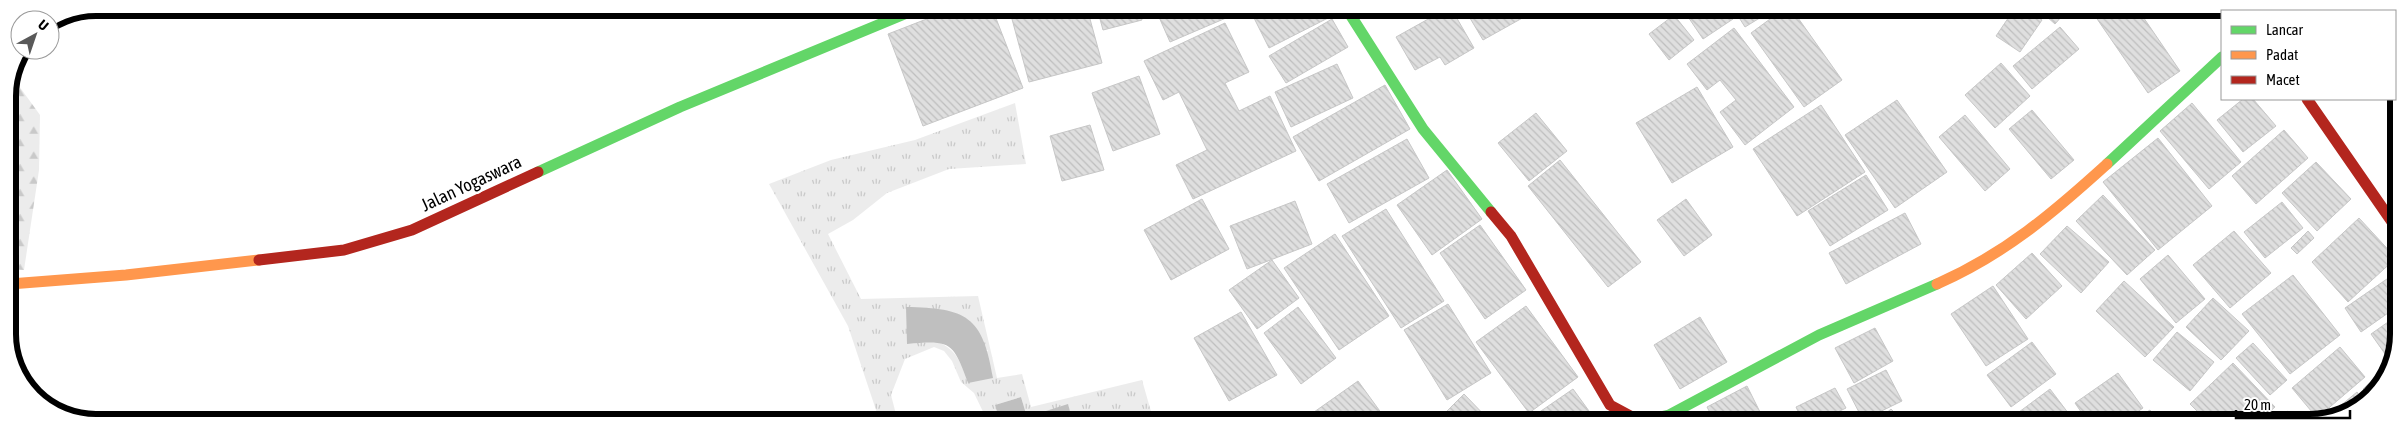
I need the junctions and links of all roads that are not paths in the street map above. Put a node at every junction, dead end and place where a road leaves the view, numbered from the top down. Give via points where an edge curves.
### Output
1 (899, 16) edge
2 (1351, 16) edge
3 (2221, 58) edge
4 (2308, 100) edge
5 (2390, 219) edge
6 (16, 284) edge
7 (1622, 414) edge
8 (1671, 414) edge

1 - 6 street, Jalan Yogaswara via 680,107 404,232 344,250 126,275
2 - 7 street via 1423,128 1511,236 1610,405
3 - 8 street via 2063,205 2003,250 1941,282 1819,335
4 - 5 street

